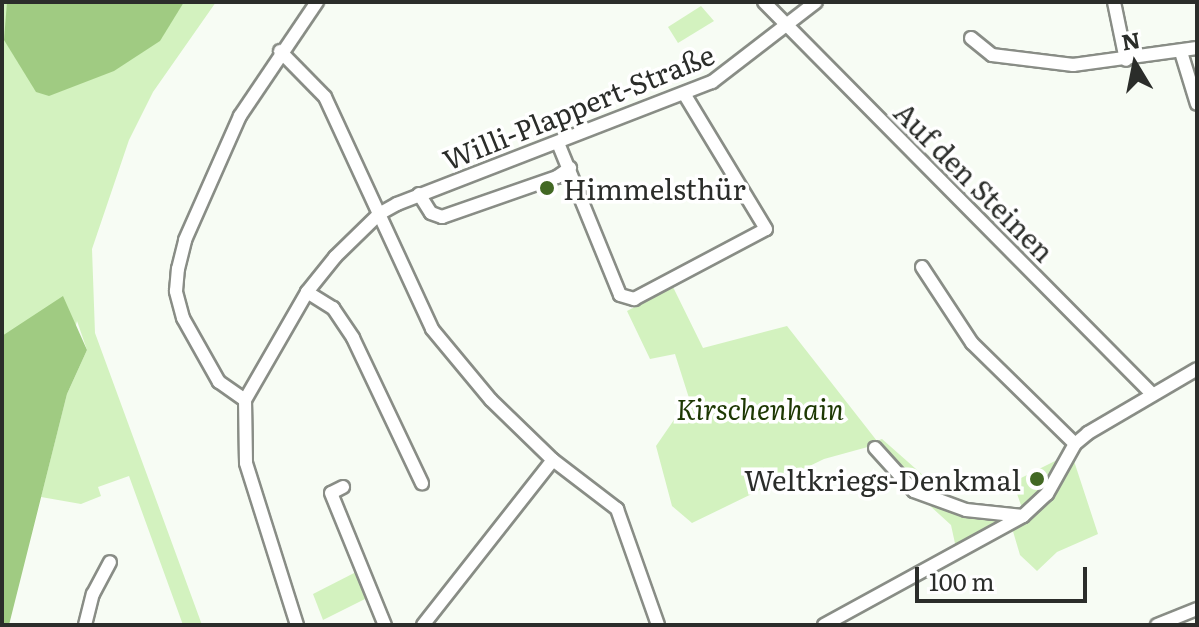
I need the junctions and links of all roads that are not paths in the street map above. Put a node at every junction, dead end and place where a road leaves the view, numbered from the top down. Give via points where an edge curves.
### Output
1 (317, 2) edge
2 (764, 2) edge
3 (816, 2) edge
4 (1114, 2) edge
5 (788, 26) junction
6 (971, 38) dead end
7 (1197, 48) edge
8 (280, 51) junction
9 (1181, 52) junction
10 (1126, 60) junction
11 (685, 95) junction
12 (1197, 104) edge
13 (558, 143) junction
14 (570, 168) junction
15 (419, 194) junction
16 (379, 214) junction
17 (922, 267) dead end
18 (307, 292) junction
19 (1197, 369) edge
20 (1152, 394) junction
21 (245, 400) junction
22 (1075, 444) junction
23 (875, 448) dead end
24 (553, 460) junction
25 (422, 483) dead end
26 (343, 487) dead end
27 (1023, 516) junction
28 (110, 562) dead end
29 (1197, 609) edge
30 (425, 624) edge
31 (85, 625) edge
32 (297, 625) edge
33 (385, 625) edge
34 (658, 625) edge
35 (824, 625) edge
36 (1157, 625) edge

1 - 8 street
2 - 5 street, Auf den Steinen
3 - 5 street, Willi-Plappert-Straße
4 - 10 street
5 - 11 street, Willi-Plappert-Straße via 738,66
5 - 20 street, Auf den Steinen
6 - 10 street via 992,55 1033,61 1073,65
7 - 9 street
8 - 16 street via 325,97
8 - 21 street via 240,116 185,240 176,291 183,318 219,382
9 - 10 street
9 - 12 street
11 - 13 street, Willi-Plappert-Straße
11 - 14 street via 766,229 745,244 634,299 620,295
13 - 14 street
13 - 15 street, Willi-Plappert-Straße
14 - 15 street, Willi-Plappert-Straße via 442,217 431,213
15 - 16 street, Willi-Plappert-Straße
16 - 18 street, Willi-Plappert-Straße
16 - 24 street via 432,329 491,400
17 - 22 street via 972,343
18 - 21 street, Willi-Plappert-Straße
18 - 25 street via 333,308 353,338
19 - 20 street
20 - 22 street
21 - 32 street via 246,463
22 - 27 street via 1047,494
23 - 27 street via 914,491 966,510
24 - 30 street
24 - 34 street via 617,509
26 - 33 street via 331,493
27 - 35 street
28 - 31 street
29 - 36 street

